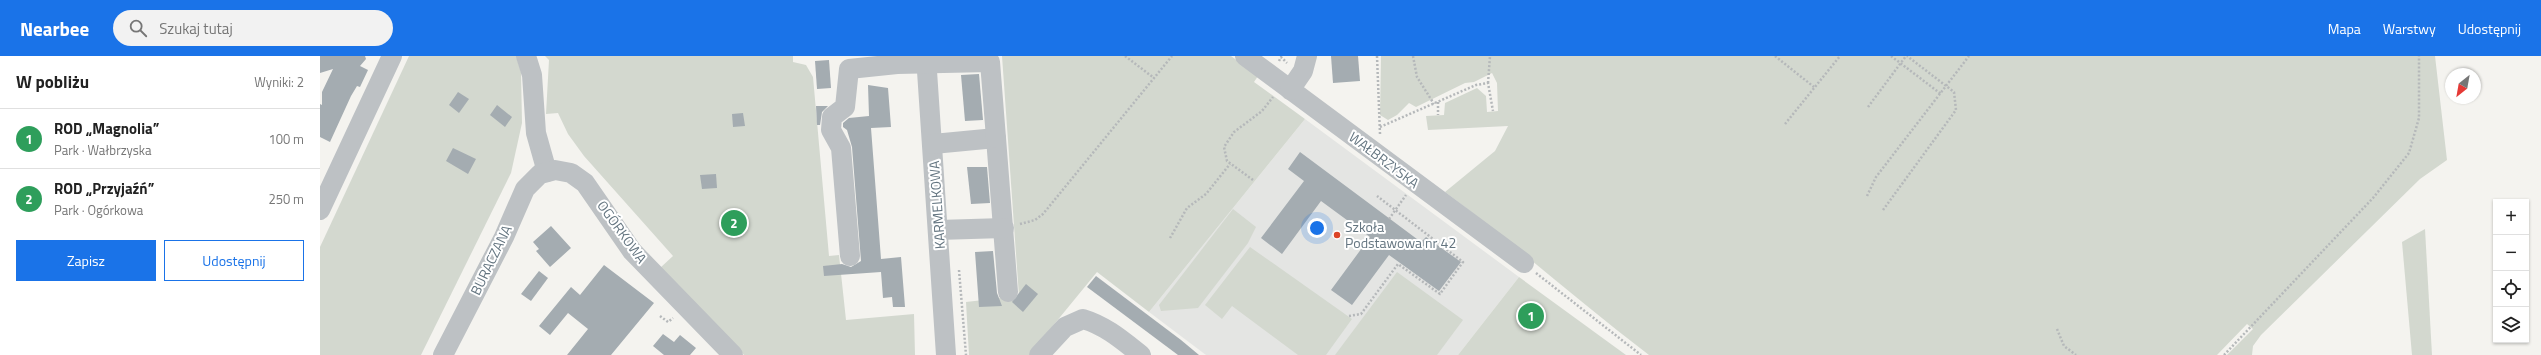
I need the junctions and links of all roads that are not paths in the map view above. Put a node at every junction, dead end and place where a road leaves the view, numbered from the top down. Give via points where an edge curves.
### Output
1 (392, 56) edge
2 (526, 56) edge
3 (1245, 56) edge
4 (1307, 56) edge
5 (990, 59) edge
6 (927, 60) edge
7 (1283, 91) junction
8 (996, 138) junction
9 (933, 144) junction
10 (547, 172) junction
11 (320, 210) edge
12 (1011, 226) junction
13 (938, 230) junction
14 (850, 256) dead end
15 (1524, 263) road end
16 (1008, 292) dead end
17 (443, 355) edge
18 (733, 355) edge
19 (946, 355) edge
20 (1039, 355) edge
21 (1141, 355) edge

1 - 11 street
2 - 10 street via 532,75 536,133
3 - 7 street, WAŁBRZYSKA
4 - 7 street via 1303,71
5 - 6 street
5 - 8 street
6 - 9 street, KARMELKOWA
6 - 14 street via 849,68 845,107 832,117 831,130 841,148
7 - 15 street, WAŁBRZYSKA
8 - 9 street
8 - 12 street
9 - 13 street, KARMELKOWA
10 - 17 street, BURACZANA via 534,178 525,189 504,237
10 - 18 street, OGÓRKOWA via 559,170 571,173 585,183 632,251
12 - 13 street
12 - 16 street
13 - 19 street, KARMELKOWA
20 - 21 street via 1065,327 1083,318 1114,333

